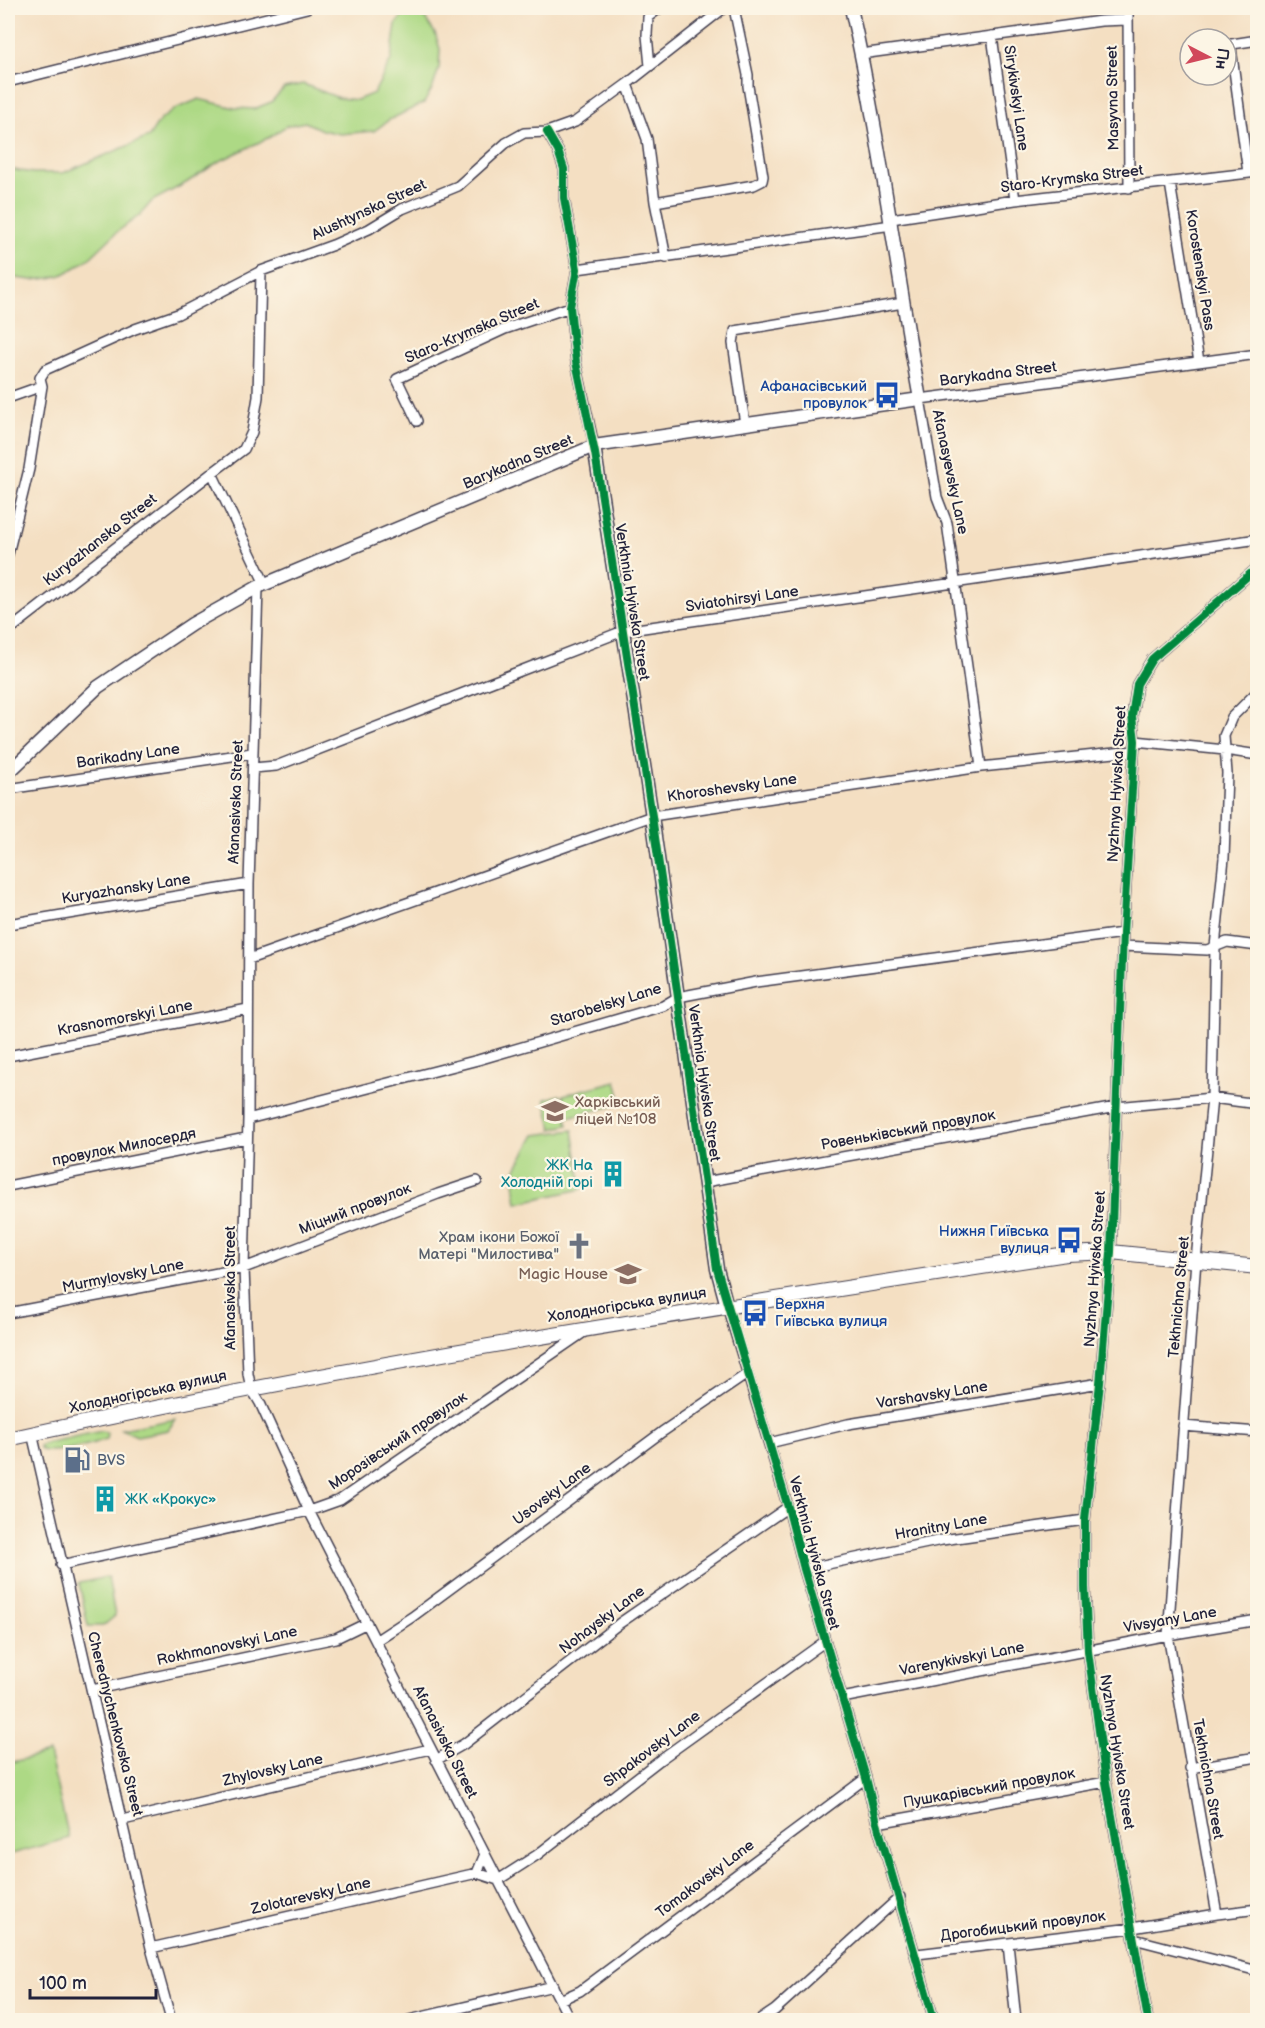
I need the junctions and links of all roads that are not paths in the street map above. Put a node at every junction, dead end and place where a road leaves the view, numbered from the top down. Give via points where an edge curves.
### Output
1 (307, 8) edge
2 (660, 8) edge
3 (723, 8) edge
4 (732, 8) edge
5 (851, 8) edge
6 (1128, 8) edge
7 (1127, 20) junction
8 (992, 36) junction
9 (1257, 40) edge
10 (861, 54) junction
11 (650, 66) junction
12 (8, 82) edge
13 (627, 84) junction
14 (547, 132) junction
15 (1253, 172) edge
16 (1170, 183) junction
17 (1129, 188) junction
18 (1015, 200) junction
19 (655, 202) junction
20 (892, 222) junction
21 (666, 258) junction
22 (577, 269) junction
23 (261, 271) junction
24 (903, 303) junction
25 (570, 307) junction
26 (1257, 354) edge
27 (1199, 362) junction
28 (42, 386) junction
29 (8, 398) edge
30 (920, 399) junction
31 (417, 421) dead end
32 (745, 424) junction
33 (594, 446) junction
34 (212, 473) junction
35 (1257, 539) edge
36 (8, 554) edge
37 (1257, 567) edge
38 (955, 584) junction
39 (262, 585) junction
40 (623, 631) junction
41 (8, 632) edge
42 (1257, 691) edge
43 (1135, 741) junction
44 (1225, 750) junction
45 (1134, 752) junction
46 (252, 753) junction
47 (1257, 755) edge
48 (981, 767) junction
49 (253, 768) junction
50 (8, 773) edge
51 (8, 789) edge
52 (652, 816) junction
53 (249, 884) junction
54 (8, 924) edge
55 (1123, 933) junction
56 (1123, 946) junction
57 (1257, 946) edge
58 (1215, 947) junction
59 (249, 959) junction
60 (678, 997) junction
61 (248, 1009) junction
62 (8, 1056) edge
63 (1212, 1098) junction
64 (1257, 1104) edge
65 (1116, 1107) junction
66 (248, 1119) junction
67 (246, 1138) junction
68 (477, 1181) dead end
69 (705, 1182) junction
70 (8, 1186) edge
71 (1111, 1252) junction
72 (1196, 1260) junction
73 (1257, 1267) edge
74 (244, 1268) junction
75 (727, 1305) junction
76 (8, 1313) edge
77 (590, 1328) junction
78 (747, 1374) junction
79 (1100, 1383) junction
80 (251, 1388) junction
81 (1183, 1426) junction
82 (1257, 1432) edge
83 (32, 1433) junction
84 (8, 1438) edge
85 (770, 1443) junction
86 (788, 1507) junction
87 (309, 1511) junction
88 (1085, 1520) junction
89 (61, 1564) junction
90 (804, 1569) junction
91 (1257, 1620) edge
92 (367, 1623) junction
93 (1168, 1635) junction
94 (377, 1640) junction
95 (824, 1642) junction
96 (1088, 1651) junction
97 (92, 1690) junction
98 (842, 1698) junction
99 (430, 1749) junction
100 (1257, 1757) edge
101 (436, 1760) junction
102 (1190, 1768) junction
103 (866, 1778) junction
104 (1106, 1782) junction
105 (123, 1820) junction
106 (878, 1823) junction
107 (485, 1854) junction
108 (477, 1873) junction
109 (498, 1880) junction
110 (900, 1897) junction
111 (1257, 1909) edge
112 (1217, 1914) junction
113 (1132, 1928) junction
114 (1134, 1939) junction
115 (1008, 1944) junction
116 (151, 1948) junction
117 (917, 1954) junction
118 (1257, 1971) edge
119 (553, 1986) junction
120 (560, 2000) junction
121 (171, 2020) edge
122 (409, 2020) edge
123 (570, 2020) edge
124 (760, 2020) edge
125 (934, 2020) edge
126 (1016, 2020) edge
127 (1148, 2020) edge

1 - 12 street
2 - 11 street via 648,17
3 - 11 street, Alushtynska Street
4 - 19 street via 748,75 762,182
5 - 10 street, Afanasyevsky Lane
6 - 7 street, Masyvna Street
7 - 8 street
7 - 17 street, Masyvna Street
8 - 10 street
8 - 18 street, Sirykivskyi Lane
9 - 15 street via 1232,44 1231,48
10 - 20 street, Afanasyevsky Lane
11 - 13 street, Alushtynska Street
13 - 14 street, Alushtynska Street via 575,122
13 - 19 street via 647,139
14 - 22 street, Verkhnia Hyivska Street via 564,169 564,198
14 - 23 street, Alushtynska Street via 524,133 506,142 458,186 402,209 342,241
15 - 16 street, Staro-Krymska Street
16 - 17 street, Staro-Krymska Street
16 - 27 street, Korostenskyi Pass
17 - 18 street, Staro-Krymska Street
18 - 20 street, Staro-Krymska Street
19 - 21 street
20 - 21 street, Staro-Krymska Street
20 - 24 street, Afanasyevsky Lane
21 - 22 street, Staro-Krymska Street
22 - 25 street, Verkhnia Hyivska Street
23 - 28 street, Alushtynska Street via 178,314 45,370 39,378
23 - 34 street via 258,397 252,432 244,449
24 - 30 street, Afanasyevsky Lane
24 - 32 street via 735,332 733,343
25 - 31 street, Staro-Krymska Street via 505,329 397,379
25 - 33 street, Verkhnia Hyivska Street via 576,362
26 - 27 street, Barykadna Street
27 - 30 street, Barykadna Street
28 - 29 street
28 - 36 street via 29,469
30 - 32 street, Barykadna Street
30 - 38 street, Afanasyevsky Lane via 937,497 947,523
32 - 33 street, Barykadna Street
33 - 39 street, Barykadna Street
33 - 40 street, Verkhnia Hyivska Street
34 - 39 street, Afanasivska Street
34 - 41 street, Kuryazhanska Street
35 - 38 street, Sviatohirsyi Lane
37 - 43 street, Nyzhnya Hyivska Street via 1152,659 1137,684 1132,716
38 - 40 street, Sviatohirsyi Lane
38 - 48 street, Afanasyevsky Lane
39 - 46 street, Afanasivska Street
39 - 50 street, Barykadna Street via 192,624 98,687
40 - 49 street, Sviatohirsyi Lane via 276,766
40 - 52 street, Verkhnia Hyivska Street
42 - 44 street, Tekhnichna Street via 1232,717 1224,736
43 - 44 street
43 - 45 street, Nyzhnya Hyivska Street
44 - 47 street
44 - 58 street, Tekhnichna Street via 1224,858
45 - 48 street, Khoroshevsky Lane
45 - 55 street, Nyzhnya Hyivska Street
46 - 49 street, Afanasivska Street
46 - 51 street, Barikadny Lane
48 - 52 street, Khoroshevsky Lane
49 - 53 street, Afanasivska Street
52 - 59 street, Khoroshevsky Lane
52 - 60 street, Verkhnia Hyivska Street
53 - 54 street, Kuryazhansky Lane
53 - 59 street, Afanasivska Street
55 - 56 street, Nyzhnya Hyivska Street
55 - 60 street, Starobelsky Lane via 756,982
56 - 58 street via 1207,950
56 - 65 street, Nyzhnya Hyivska Street
57 - 58 street via 1227,942
58 - 63 street, Tekhnichna Street
59 - 61 street, Afanasivska Street
60 - 66 street, Starobelsky Lane via 663,1006 478,1060
60 - 69 street, Verkhnia Hyivska Street
61 - 62 street, Krasnomorskyi Lane
61 - 66 street, Afanasivska Street
63 - 64 street, Ровеньківський провулок
63 - 65 street, Ровеньківський провулок
63 - 72 street, Tekhnichna Street
65 - 69 street, Ровеньківський провулок
65 - 71 street, Nyzhnya Hyivska Street
66 - 67 street, Afanasivska Street
67 - 70 street, провулок Милосердя
67 - 74 street, Afanasivska Street
68 - 74 street, Міцний провулок
69 - 75 street, Verkhnia Hyivska Street via 717,1269
71 - 72 main road, Холодногірська вулиця
71 - 75 main road, Холодногірська вулиця via 1067,1254
71 - 79 street, Nyzhnya Hyivska Street
72 - 73 main road, Холодногірська вулиця
72 - 81 street, Tekhnichna Street
74 - 76 street, Murmylovsky Lane
74 - 80 street, Afanasivska Street via 246,1364
75 - 77 main road, Холодногірська вулиця
75 - 78 street, Verkhnia Hyivska Street
77 - 80 main road, Холодногірська вулиця
77 - 87 street, Морозівський провулок via 340,1500
78 - 85 street, Verkhnia Hyivska Street
78 - 94 street, Usovsky Lane
79 - 85 street, Varshavsky Lane via 848,1424
79 - 88 street, Nyzhnya Hyivska Street
80 - 83 main road, Холодногірська вулиця
80 - 87 street, Afanasivska Street
81 - 82 street
81 - 93 street, Tekhnichna Street
83 - 84 main road, Холодногірська вулиця
83 - 89 street, Cherednychenkovska Street
85 - 86 street, Verkhnia Hyivska Street
86 - 90 street, Verkhnia Hyivska Street
86 - 101 street, Nohaysky Lane via 620,1623 464,1744
87 - 89 street, Морозівський провулок
87 - 92 street, Afanasivska Street
88 - 90 street, Hranitny Lane via 942,1540
88 - 96 street, Nyzhnya Hyivska Street
89 - 97 street, Cherednychenkovska Street
90 - 95 street, Verkhnia Hyivska Street
91 - 93 street, Vivsyany Lane
92 - 94 street, Afanasivska Street
92 - 97 street, Rokhmanovskyi Lane via 336,1638
93 - 96 street, Vivsyany Lane
93 - 102 street, Tekhnichna Street
94 - 99 street, Afanasivska Street
95 - 98 street, Verkhnia Hyivska Street
95 - 109 street, Shpakovsky Lane via 661,1759 537,1856
96 - 98 street, Varenykivskyi Lane
96 - 104 street, Nyzhnya Hyivska Street
97 - 105 street, Cherednychenkovska Street
98 - 103 street, Verkhnia Hyivska Street
99 - 101 street, Afanasivska Street
99 - 105 street, Zhylovsky Lane
100 - 102 street
101 - 107 street, Afanasivska Street
102 - 112 street, Tekhnichna Street
103 - 106 street, Verkhnia Hyivska Street
103 - 120 street, Tomakovsky Lane via 580,1991
104 - 106 street, Пушкарівський провулок
104 - 113 street, Nyzhnya Hyivska Street
105 - 116 street, Cherednychenkovska Street
106 - 110 street, Verkhnia Hyivska Street
107 - 108 street
107 - 109 street, Afanasivska Street
108 - 109 street
108 - 116 street, Zolotarevsky Lane
109 - 119 street, Afanasivska Street
110 - 117 street, Verkhnia Hyivska Street
110 - 124 street
111 - 112 street, Дрогобицький провулок
112 - 113 street, Дрогобицький провулок
113 - 114 street, Nyzhnya Hyivska Street
113 - 115 street, Дрогобицький провулок
114 - 118 street
114 - 127 street, Nyzhnya Hyivska Street
115 - 117 street, Дрогобицький провулок
115 - 126 street
116 - 121 street, Cherednychenkovska Street
117 - 125 street, Verkhnia Hyivska Street
119 - 120 street, Afanasivska Street
119 - 122 street
120 - 123 street, Afanasivska Street

